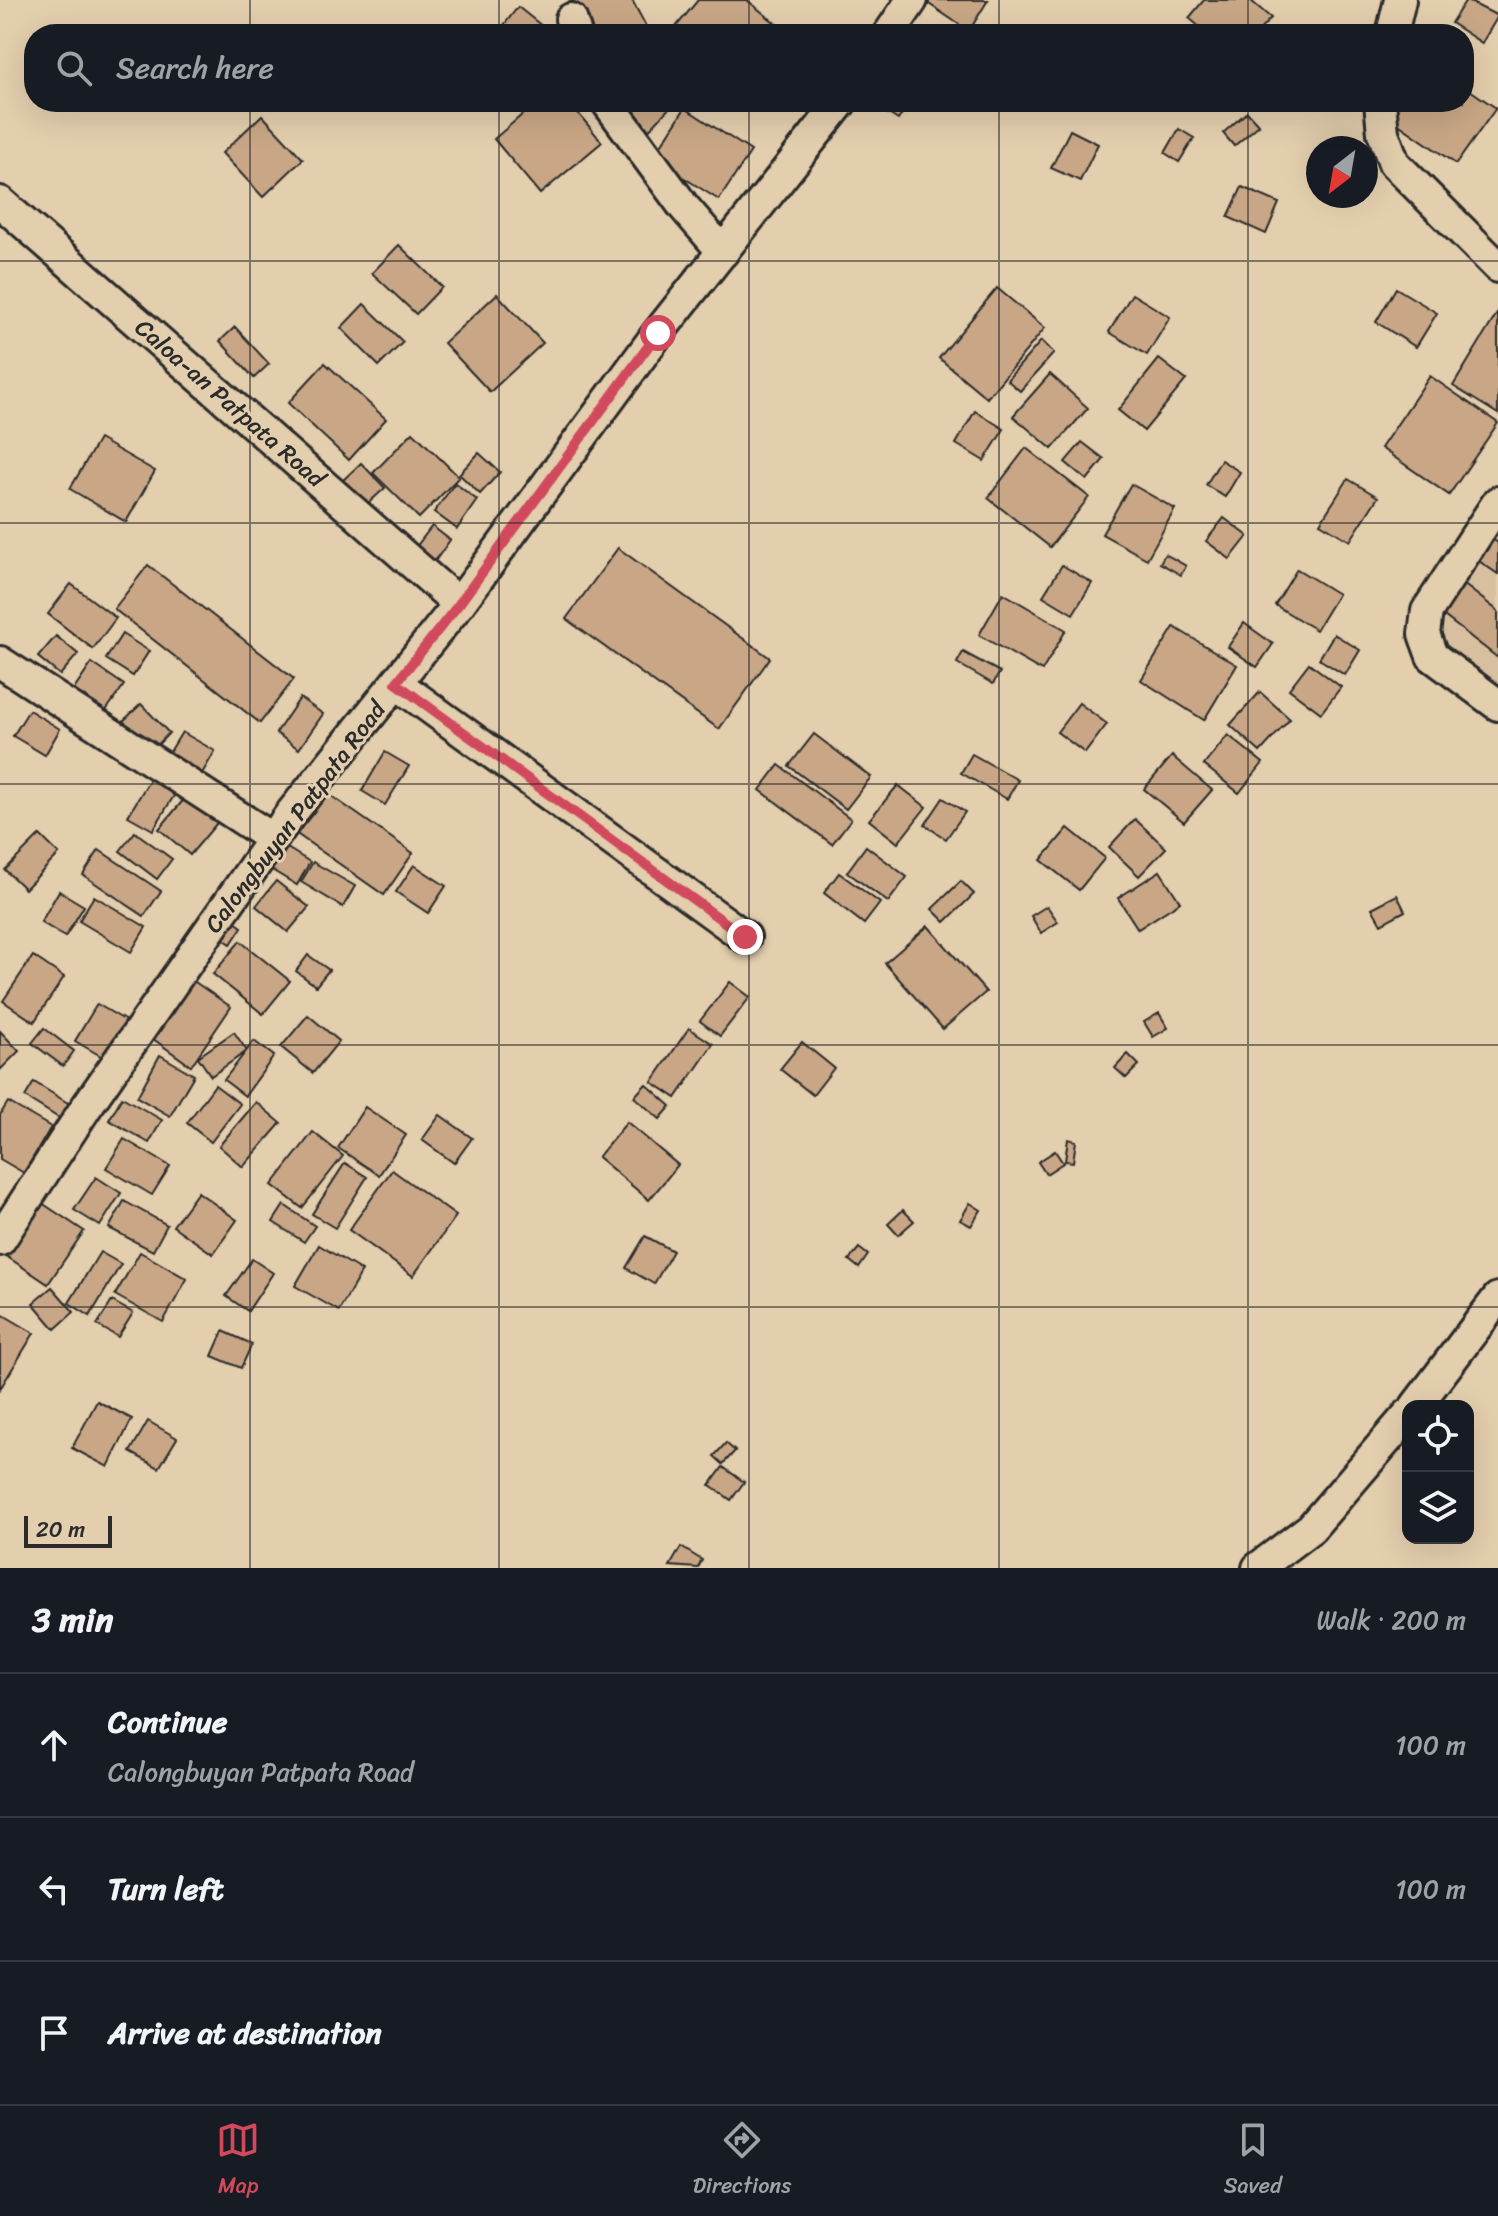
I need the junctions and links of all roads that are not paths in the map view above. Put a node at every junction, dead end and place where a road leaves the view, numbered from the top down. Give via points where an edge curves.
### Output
1 (912, 0) edge
2 (1400, 0) edge
3 (896, 24) edge
4 (1394, 24) edge
5 (614, 112) edge
6 (833, 112) edge
7 (1381, 112) edge
8 (0, 202) edge
9 (723, 252) junction
10 (1498, 267) edge
11 (1498, 502) edge
12 (459, 604) junction
13 (0, 662) edge
14 (396, 683) junction
15 (1498, 705) edge
16 (273, 839) junction
17 (745, 937) dead end
18 (0, 1240) edge
19 (1498, 1298) edge
20 (1421, 1400) edge
21 (1402, 1422) edge
22 (1258, 1568) edge

1 - 3 street
2 - 4 street
5 - 9 street
6 - 9 street, Calongbuyan Patpata Road
7 - 10 street via 1394,163
8 - 12 street, Caloa-an Patpata Road
9 - 12 street, Calongbuyan Patpata Road
11 - 15 street via 1427,611 1424,634 1432,656
12 - 14 street, Calongbuyan Patpata Road
13 - 16 street
14 - 16 street, Calongbuyan Patpata Road
14 - 17 street
16 - 18 street, Calongbuyan Patpata Road
19 - 20 street
21 - 22 street via 1311,1528

